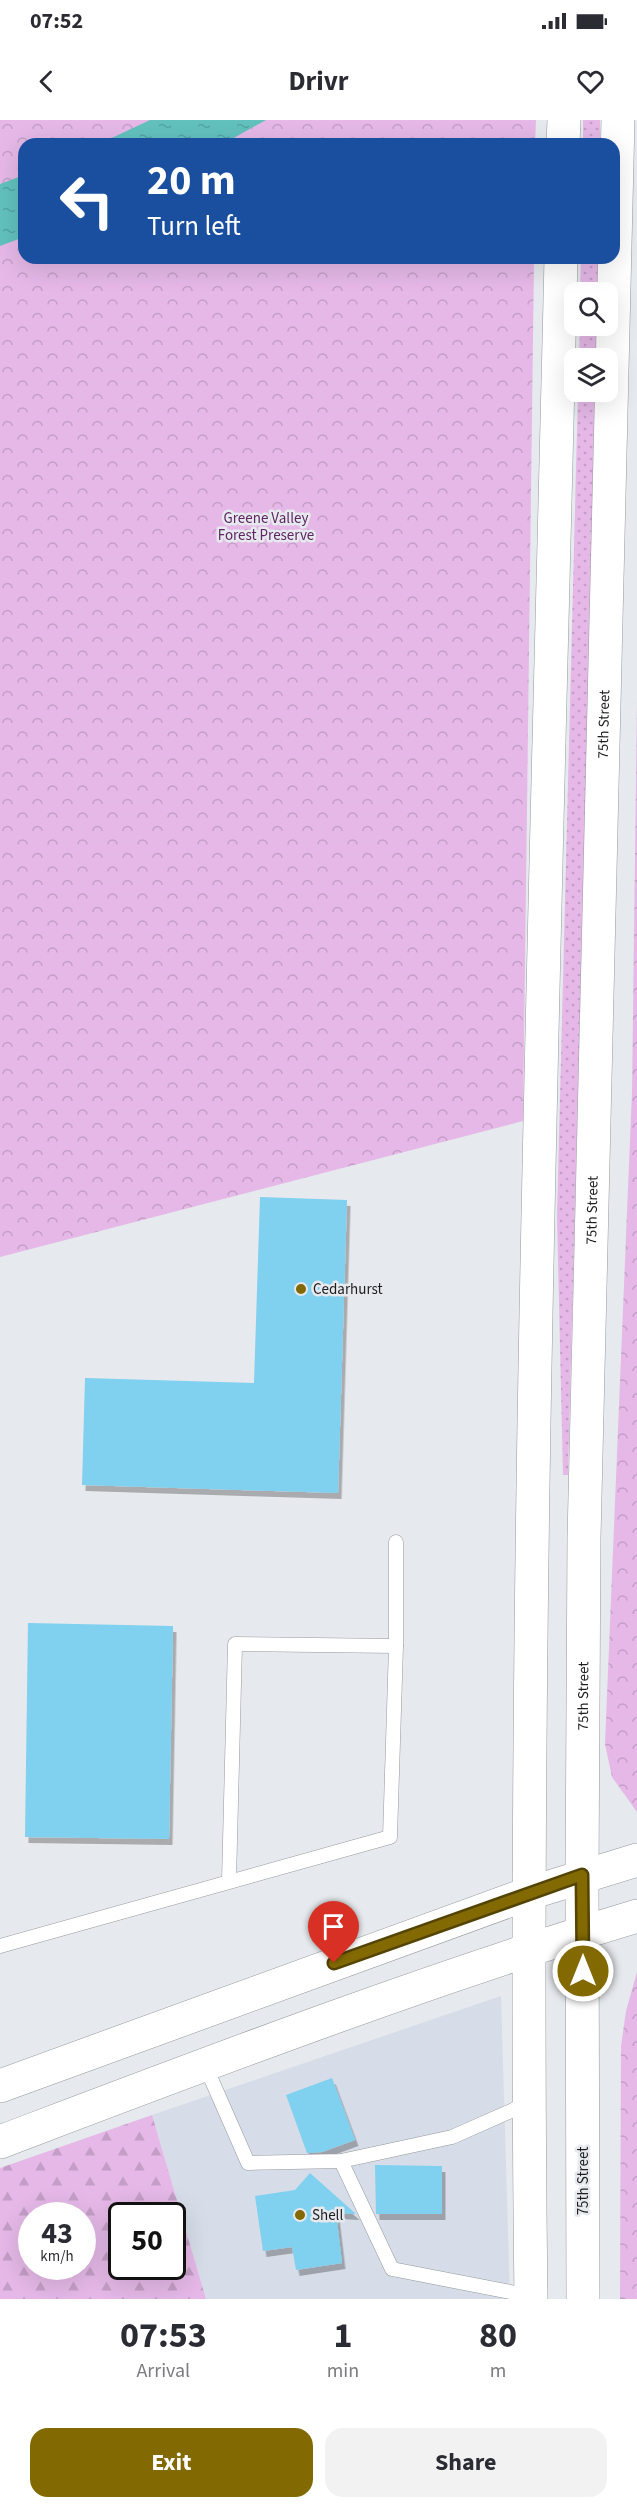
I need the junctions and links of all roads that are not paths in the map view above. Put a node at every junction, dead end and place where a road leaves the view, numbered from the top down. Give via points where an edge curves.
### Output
1 (564, 120) edge
2 (618, 120) edge
3 (563, 138) edge
4 (618, 138) edge
5 (561, 264) edge
6 (615, 264) edge
7 (396, 1542) dead end
8 (396, 1646) junction
9 (637, 1860) edge
10 (582, 1875) junction
11 (229, 1881) junction
12 (530, 1893) junction
13 (637, 1916) edge
14 (583, 1932) junction
15 (0, 1946) edge
16 (530, 1948) junction
17 (205, 2065) junction
18 (0, 2086) edge
19 (529, 2103) junction
20 (0, 2142) edge
21 (341, 2161) junction
22 (531, 2297) edge
23 (583, 2299) edge

1 - 3 main road
2 - 4 main road, 75th Street
5 - 12 main road via 532,1533
6 - 10 main road, 75th Street via 584,1538
7 - 8 lane
8 - 11 lane via 390,1837
8 - 11 lane via 235,1644
9 - 10 main road
10 - 12 main road
10 - 14 main road, 75th Street
11 - 15 lane
12 - 16 main road
12 - 18 main road
13 - 14 main road
14 - 16 main road
14 - 23 main road, 75th Street
16 - 17 main road
16 - 19 main road
17 - 20 main road
17 - 21 lane via 248,2163
19 - 21 lane via 452,2137
19 - 22 main road
21 - 22 lane via 392,2269

